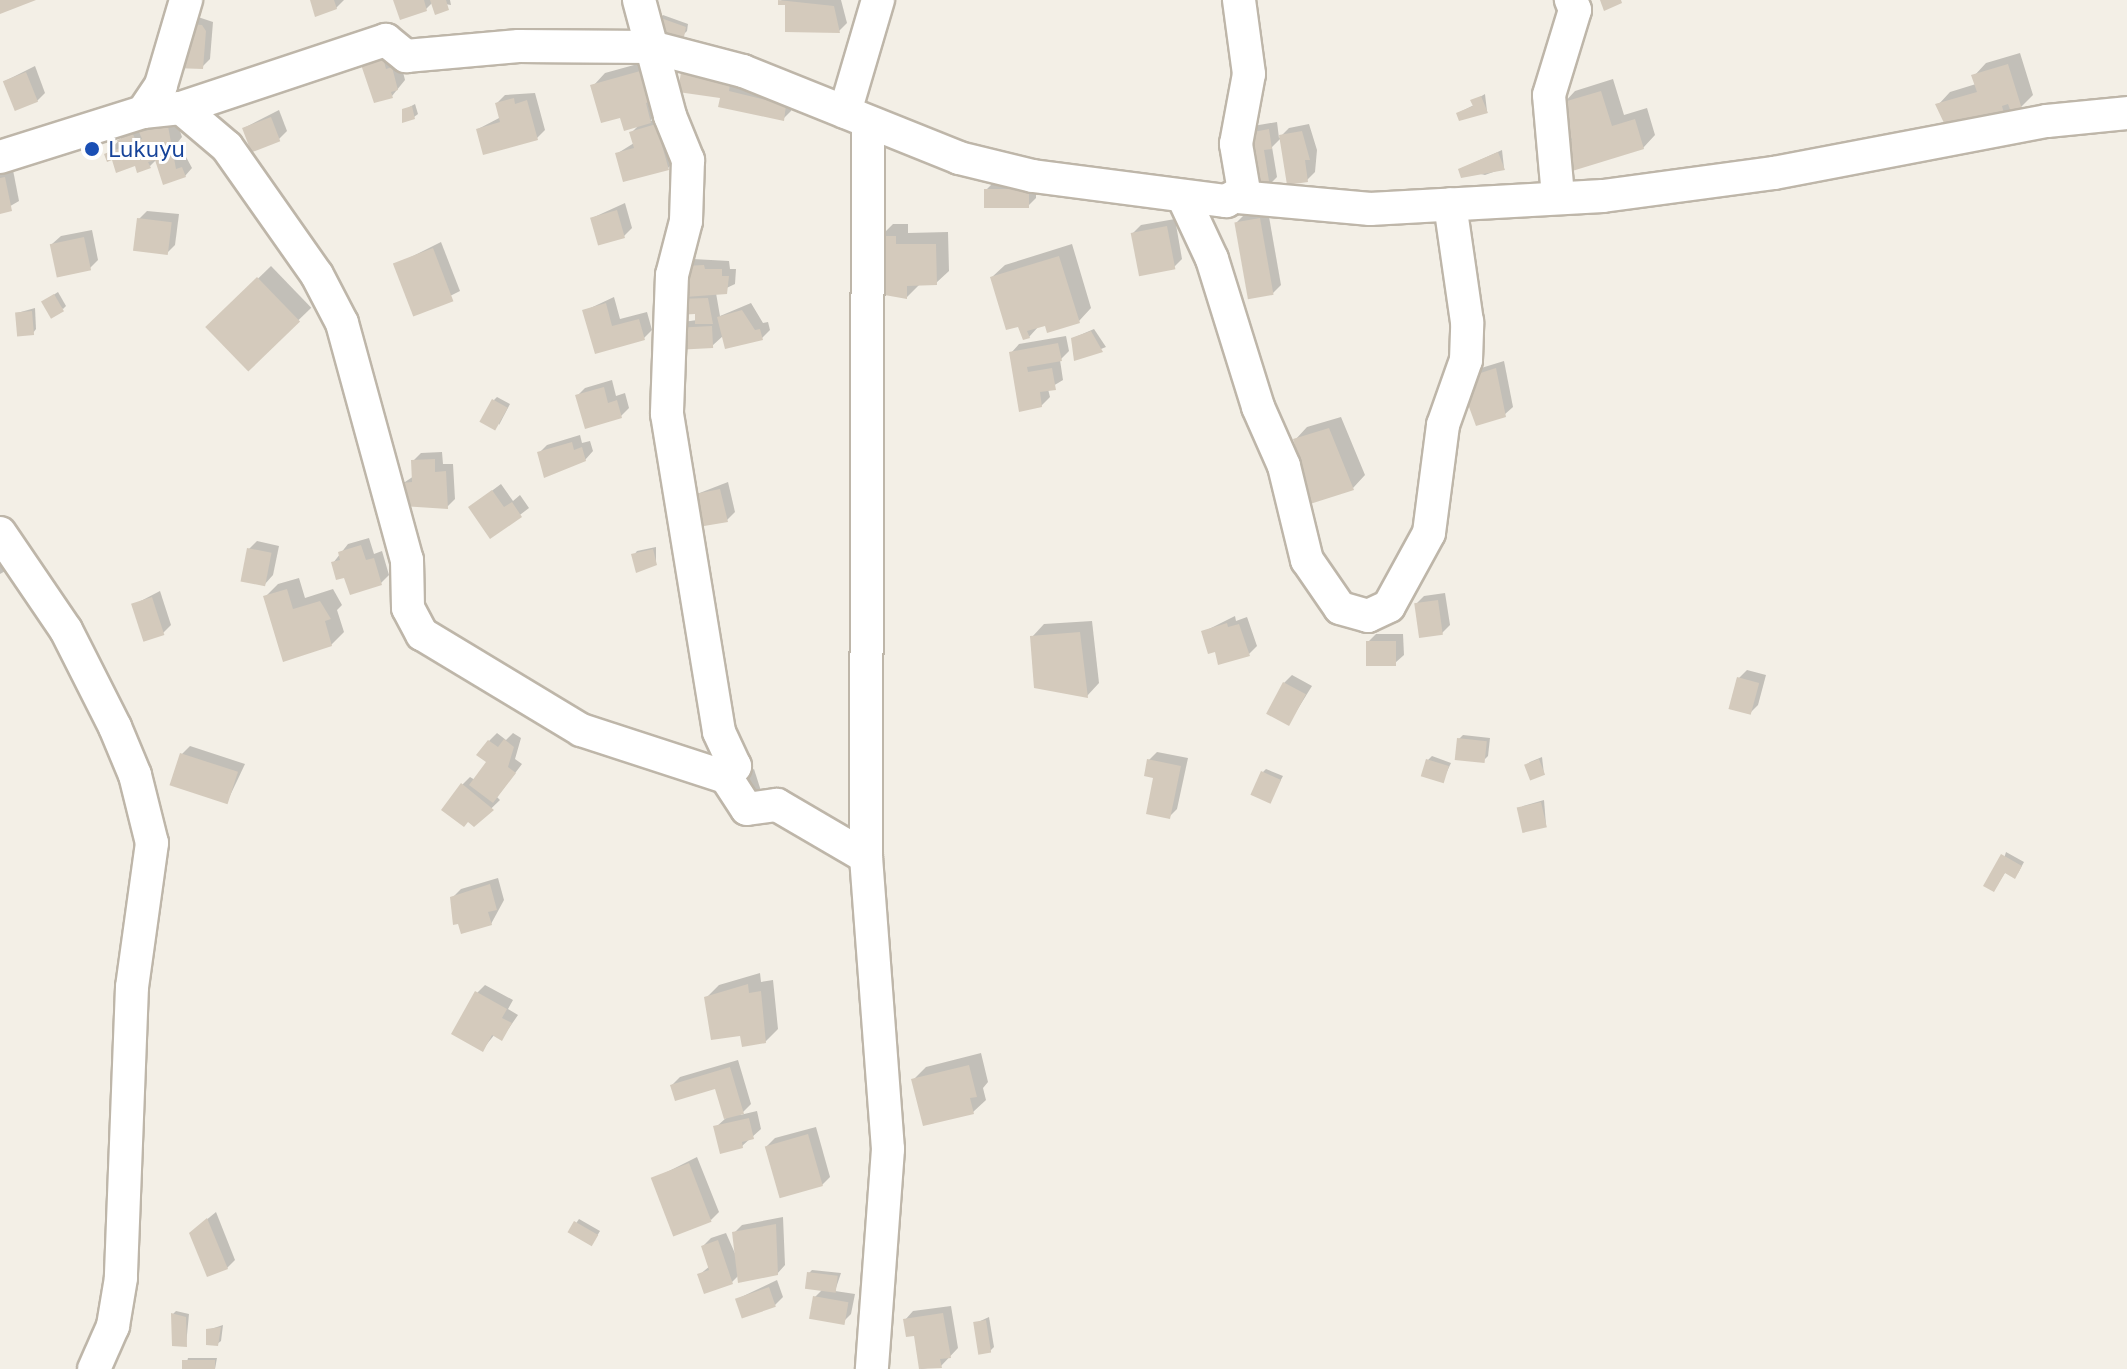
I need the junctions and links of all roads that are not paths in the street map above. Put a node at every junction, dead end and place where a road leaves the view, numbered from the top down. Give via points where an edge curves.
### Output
1 (186, 0) edge
2 (639, 0) edge
3 (878, 0) edge
4 (1239, 0) edge
5 (1571, 0) edge
6 (651, 47) junction
7 (181, 108) junction
8 (143, 112) junction
9 (2127, 113) edge
10 (856, 118) junction
11 (0, 157) edge
12 (1558, 196) junction
13 (1238, 197) junction
14 (1184, 199) junction
15 (1450, 204) junction
16 (0, 533) edge
17 (726, 777) junction
18 (866, 857) junction
19 (94, 1369) edge
20 (872, 1369) edge

1 - 8 street via 161,85
2 - 6 street
3 - 10 street
4 - 13 street via 1249,74 1236,144 1244,191
5 - 12 street via 1575,10 1549,95
6 - 7 street via 492,47 406,56 386,40
6 - 10 street via 743,71
6 - 17 street via 688,160 686,221 672,275 667,414 719,732 735,766
7 - 8 street
7 - 17 street via 227,147 337,311 402,537 408,608 422,634 581,730
8 - 11 street
9 - 12 street via 2047,121 1774,173 1603,196
10 - 14 street via 959,158 1033,176
10 - 18 street
12 - 15 street
13 - 14 street
13 - 15 street via 1281,198 1327,208
14 - 15 street via 1212,259 1258,407 1284,466 1307,560 1340,608 1368,616 1389,606 1429,533 1445,416 1466,360 1467,322
16 - 19 street via 66,630 115,727 135,775 152,843 132,987 121,1278 113,1326
17 - 18 street via 747,809 777,805
18 - 20 street via 888,1116

